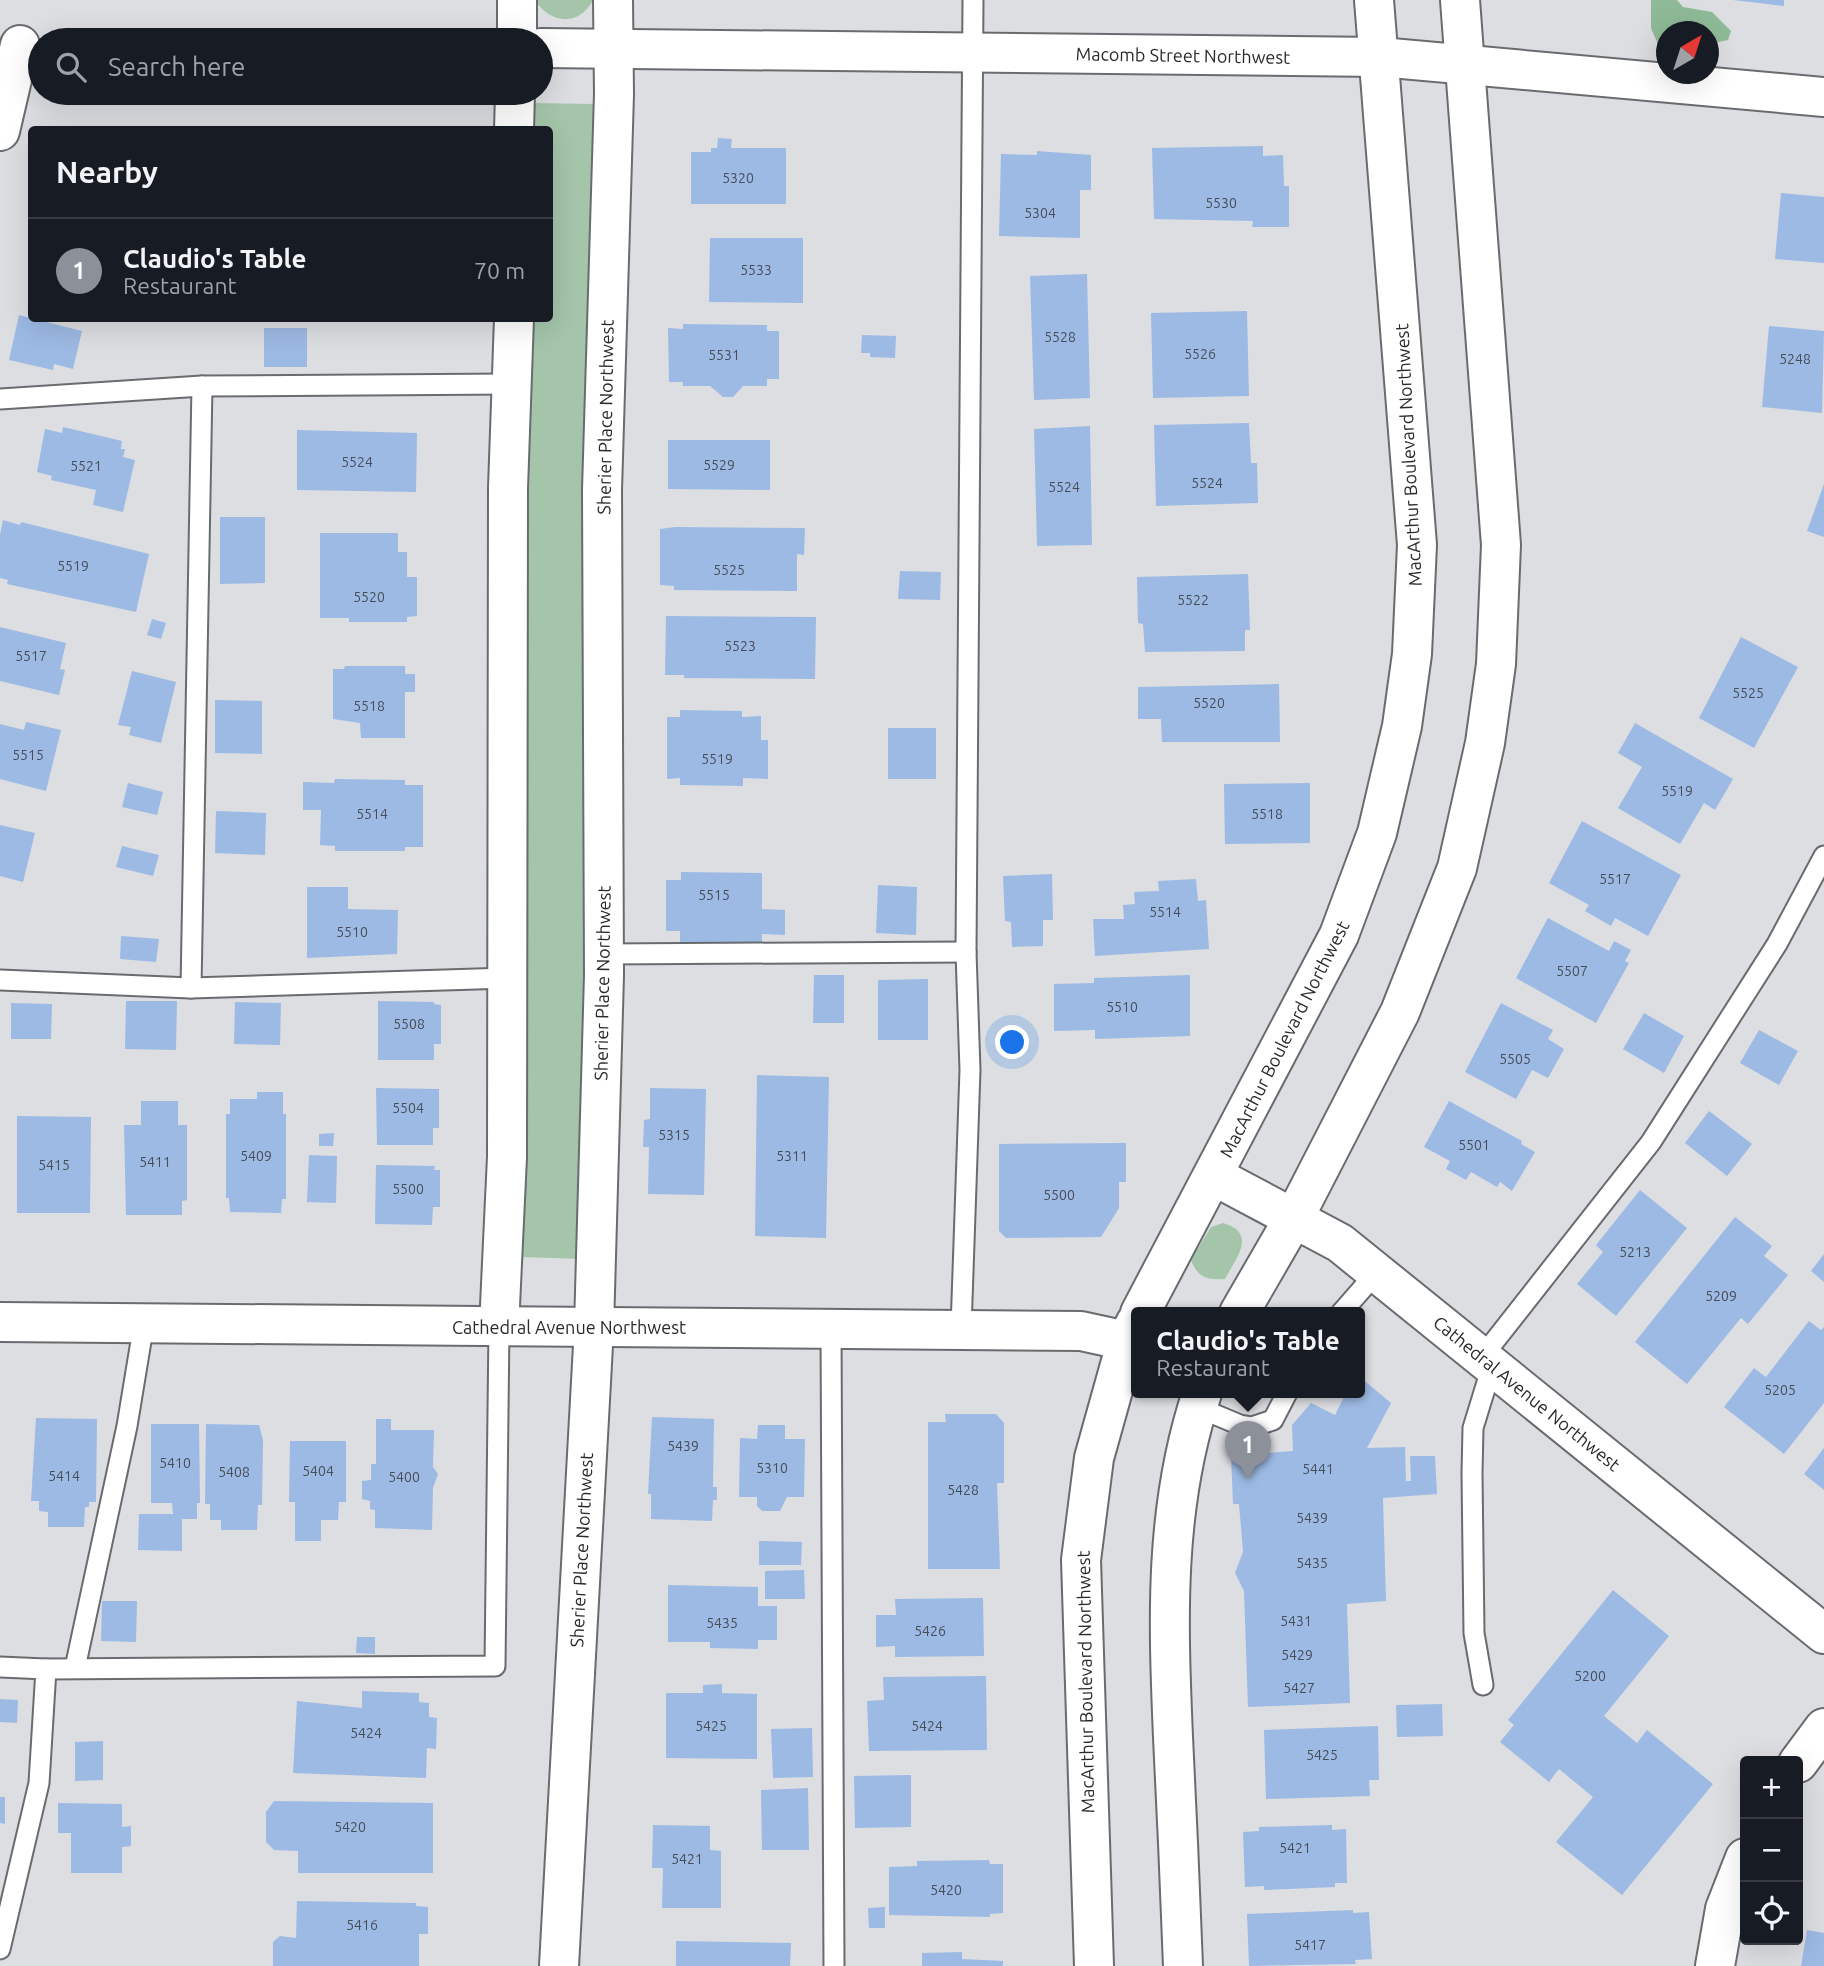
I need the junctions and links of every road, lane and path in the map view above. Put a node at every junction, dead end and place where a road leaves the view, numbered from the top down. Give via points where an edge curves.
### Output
1 (517, 0) edge
2 (613, 0) edge
3 (973, 0) edge
4 (1374, 0) edge
5 (1460, 0) edge
6 (517, 28) edge
7 (20, 44) edge
8 (553, 48) edge
9 (613, 49) junction
10 (973, 53) junction
11 (1380, 57) junction
12 (1464, 63) junction
13 (1824, 97) edge
14 (514, 105) edge
15 (514, 126) edge
16 (0, 131) edge
17 (514, 322) edge
18 (514, 384) junction
19 (202, 386) junction
20 (0, 399) edge
21 (1824, 856) edge
22 (966, 952) junction
23 (604, 954) junction
24 (509, 978) junction
25 (0, 980) edge
26 (191, 988) junction
27 (1214, 1176) junction
28 (1294, 1218) junction
29 (1377, 1272) junction
30 (1146, 1307) edge
31 (1249, 1307) edge
32 (1346, 1307) edge
33 (0, 1322) edge
34 (144, 1324) junction
35 (499, 1327) junction
36 (594, 1327) junction
37 (831, 1329) junction
38 (961, 1329) junction
39 (1131, 1329) edge
40 (1131, 1342) edge
41 (1487, 1361) junction
42 (1284, 1398) edge
43 (1199, 1400) edge
44 (1824, 1634) edge
45 (0, 1667) edge
46 (46, 1668) junction
47 (75, 1668) junction
48 (1483, 1685) dead end
49 (1824, 1728) edge
50 (1803, 1756) edge
51 (1740, 1871) edge
52 (0, 1949) edge
53 (559, 1966) edge
54 (834, 1966) edge
55 (1094, 1966) edge
56 (1183, 1966) edge
57 (1715, 1966) edge

1 - 6 street
2 - 9 street, Sherier Place Northwest
3 - 10 lane
4 - 11 street, MacArthur Boulevard Northwest
5 - 12 street
7 - 16 street
8 - 9 street, Macomb Street Northwest
9 - 10 street, Macomb Street Northwest
9 - 23 street, Sherier Place Northwest via 602,490
10 - 11 street, Macomb Street Northwest
10 - 22 lane
11 - 12 street, Macomb Street Northwest
11 - 27 street, MacArthur Boulevard Northwest via 1417,545 1409,690 1387,797 1353,902 1324,968
12 - 13 street, Macomb Street Northwest
12 - 28 street via 1502,545 1492,704 1463,845 1432,936 1400,1012
14 - 15 street
17 - 18 street
18 - 19 lane
18 - 24 street via 508,488
19 - 20 lane
19 - 26 lane
21 - 41 lane via 1777,944 1651,1142
22 - 23 lane
22 - 38 lane via 971,1070
23 - 36 street, Sherier Place Northwest
24 - 26 lane
24 - 35 street
25 - 26 lane
27 - 28 street, Cathedral Avenue Northwest
27 - 30 street, MacArthur Boulevard Northwest
28 - 29 street, Cathedral Avenue Northwest via 1340,1243
28 - 31 street
29 - 32 lane
29 - 41 street, Cathedral Avenue Northwest
33 - 34 street, Cathedral Avenue Northwest
34 - 35 street, Cathedral Avenue Northwest
34 - 47 lane
35 - 36 street, Cathedral Avenue Northwest
35 - 47 lane via 495,1666
36 - 37 street, Cathedral Avenue Northwest
36 - 53 street, Sherier Place Northwest
37 - 38 street, Cathedral Avenue Northwest
37 - 54 lane
38 - 39 street, Cathedral Avenue Northwest
40 - 55 street, MacArthur Boulevard Northwest via 1094,1458 1081,1560
41 - 44 street, Cathedral Avenue Northwest
41 - 48 lane via 1473,1428 1472,1473 1474,1633
42 - 43 lane via 1273,1420 1252,1427
43 - 56 street via 1180,1471 1171,1546 1169,1641
45 - 46 lane
46 - 47 lane
46 - 52 lane via 39,1783
49 - 50 street
51 - 57 street via 1726,1909

